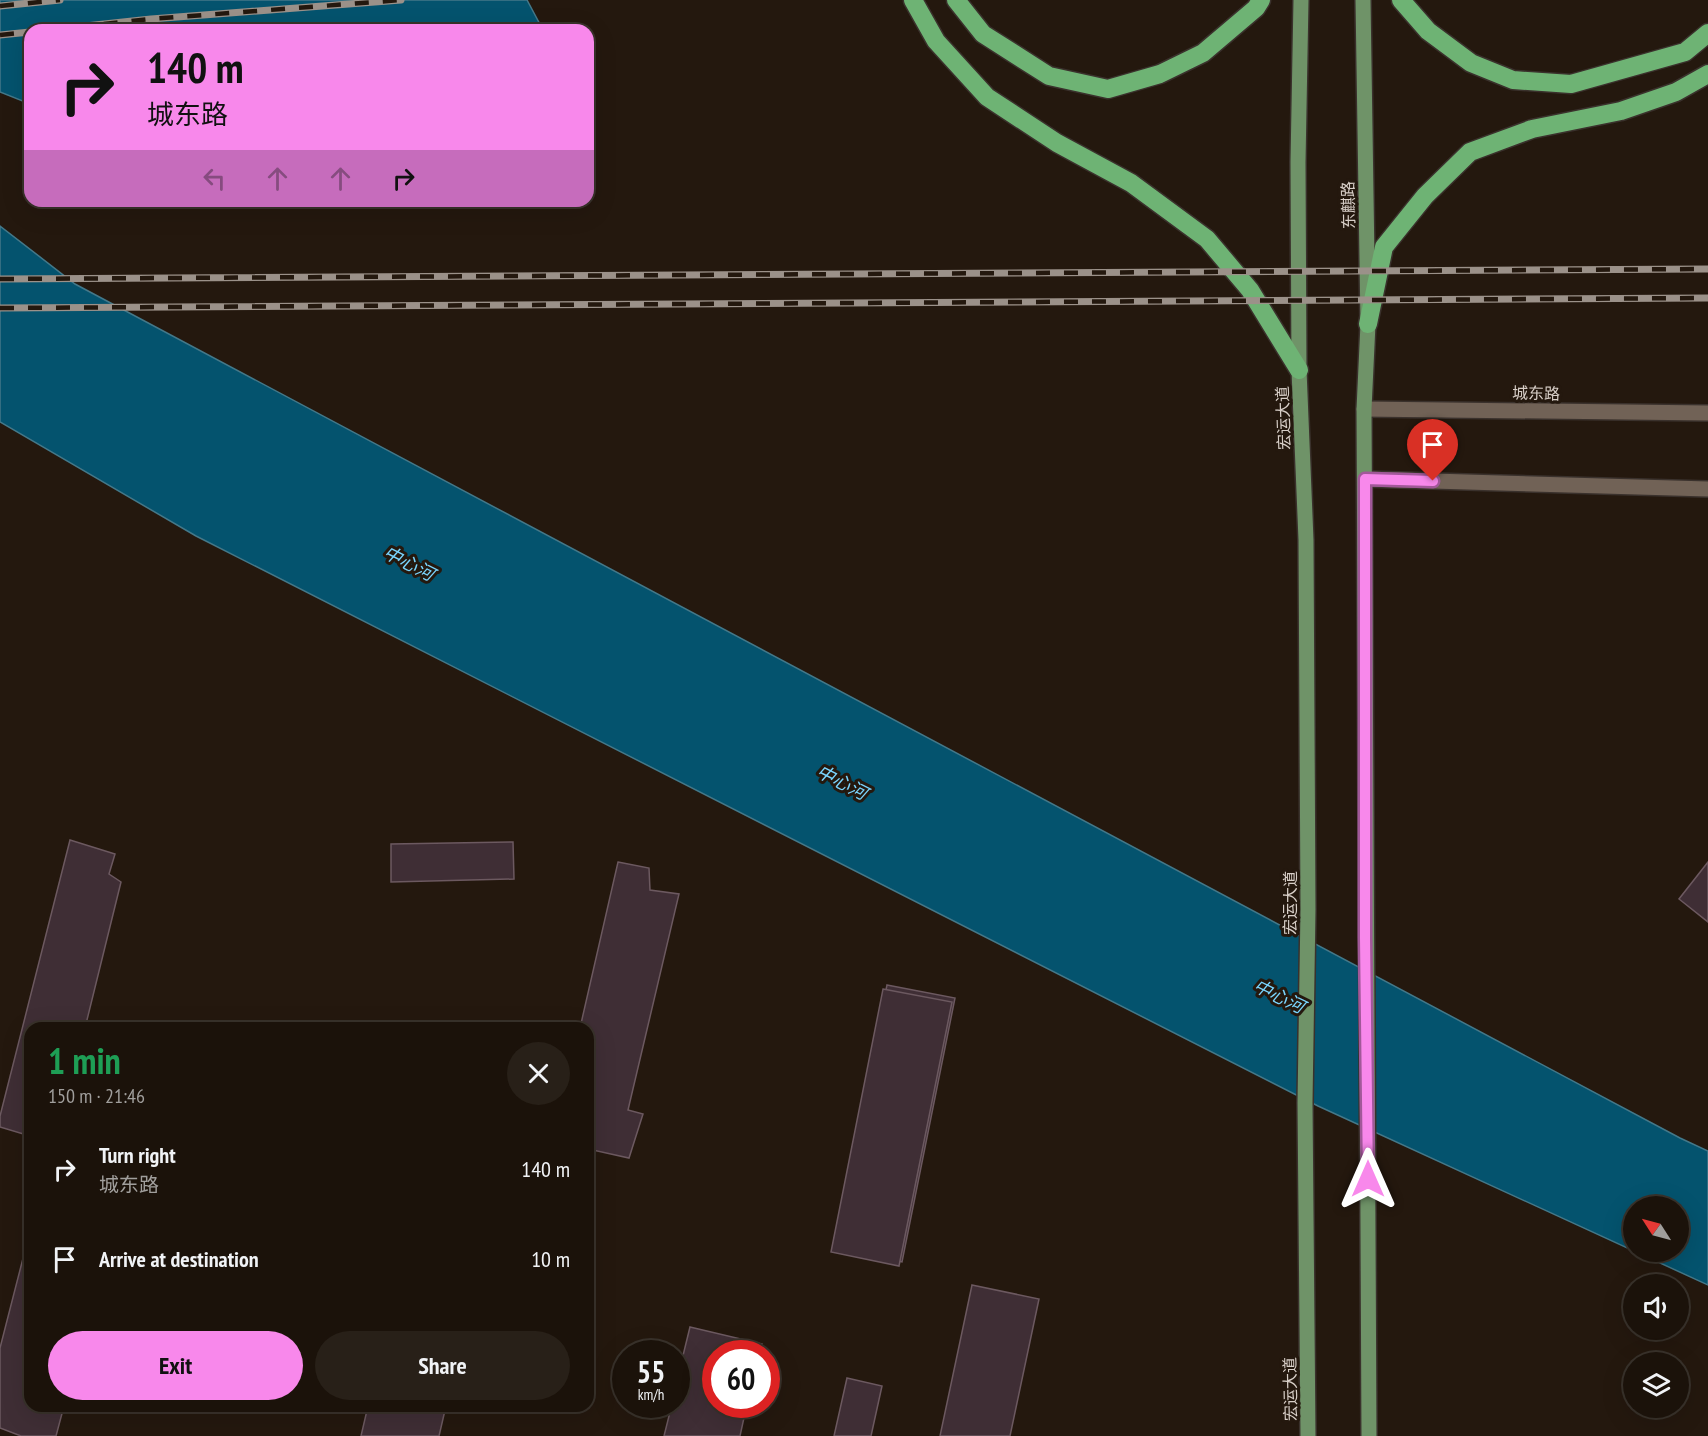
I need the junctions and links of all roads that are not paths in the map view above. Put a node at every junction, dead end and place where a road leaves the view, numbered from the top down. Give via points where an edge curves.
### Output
1 (913, 0) edge
2 (956, 0) edge
3 (1261, 0) edge
4 (1301, 0) edge
5 (1363, 0) edge
6 (1401, 0) edge
7 (1708, 33) edge
8 (1708, 74) edge
9 (1368, 324) junction
10 (1299, 370) junction
11 (1364, 409) junction
12 (1708, 413) edge
13 (1365, 479) junction
14 (1708, 489) edge
15 (1308, 1436) edge
16 (1369, 1436) edge

1 - 10 highway via 936,41 987,97 1057,143 1131,183 1207,239 1250,290
2 - 3 highway via 983,34 1049,76 1108,89 1160,74 1203,53
4 - 10 main road
5 - 9 main road, 东麒路
6 - 7 highway via 1428,31 1471,63 1513,80 1571,84 1685,52
8 - 9 highway via 1676,92 1621,111 1532,129 1470,152 1425,195 1384,247
9 - 11 main road, 东麒路
10 - 15 main road, 宏运大道 via 1306,540
11 - 12 main road, 城东路
11 - 13 main road
13 - 14 main road
13 - 16 main road

